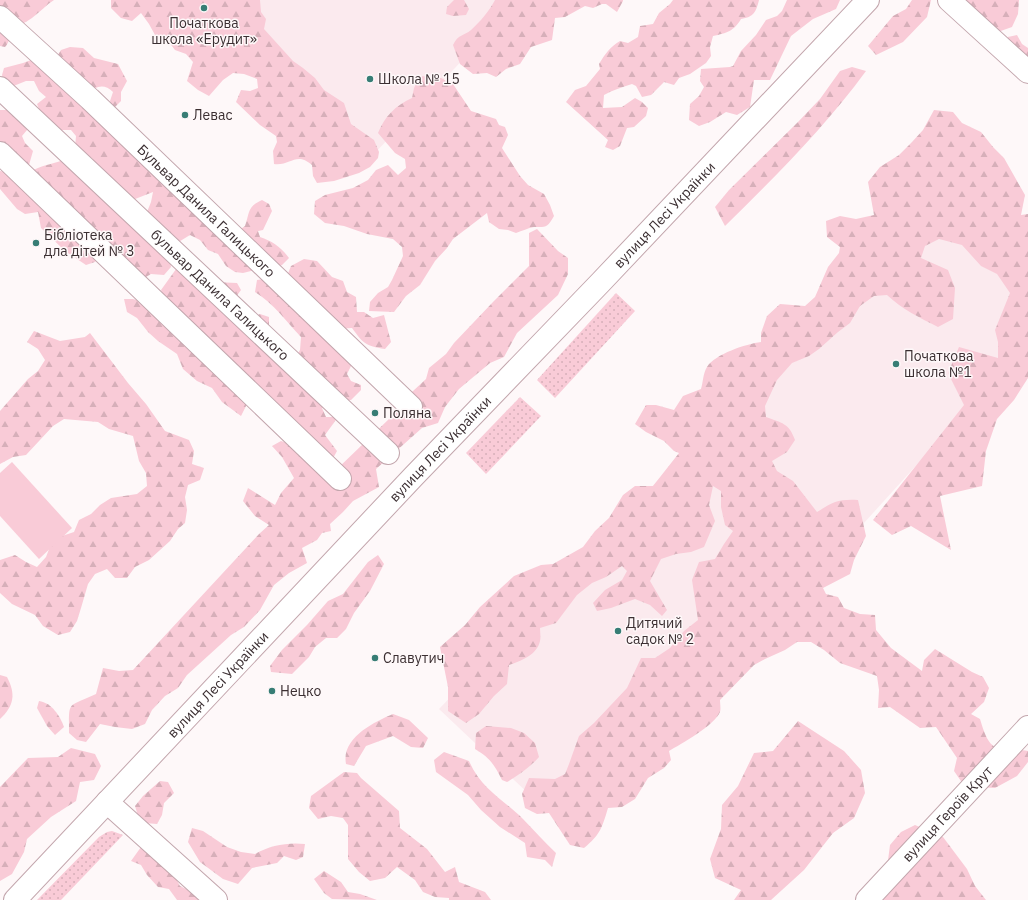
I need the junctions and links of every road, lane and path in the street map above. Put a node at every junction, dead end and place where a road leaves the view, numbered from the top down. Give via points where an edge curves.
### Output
1 (868, 0) edge
2 (949, 0) edge
3 (0, 16) edge
4 (1028, 72) edge
5 (0, 88) edge
6 (0, 153) edge
7 (411, 407) dead end
8 (388, 453) dead end
9 (340, 479) dead end
10 (1028, 727) edge
11 (107, 802) junction
12 (15, 900) edge
13 (216, 900) edge
14 (867, 900) edge

1 - 11 street, вулиця Лесі Українки
2 - 4 street
3 - 7 street, Бульвар Данила Галицького
5 - 8 street, бульвар Данила Галицького
6 - 9 street
10 - 14 street, вулиця Героїв Крут
11 - 12 street, вулиця Лесі Українки
11 - 13 street

